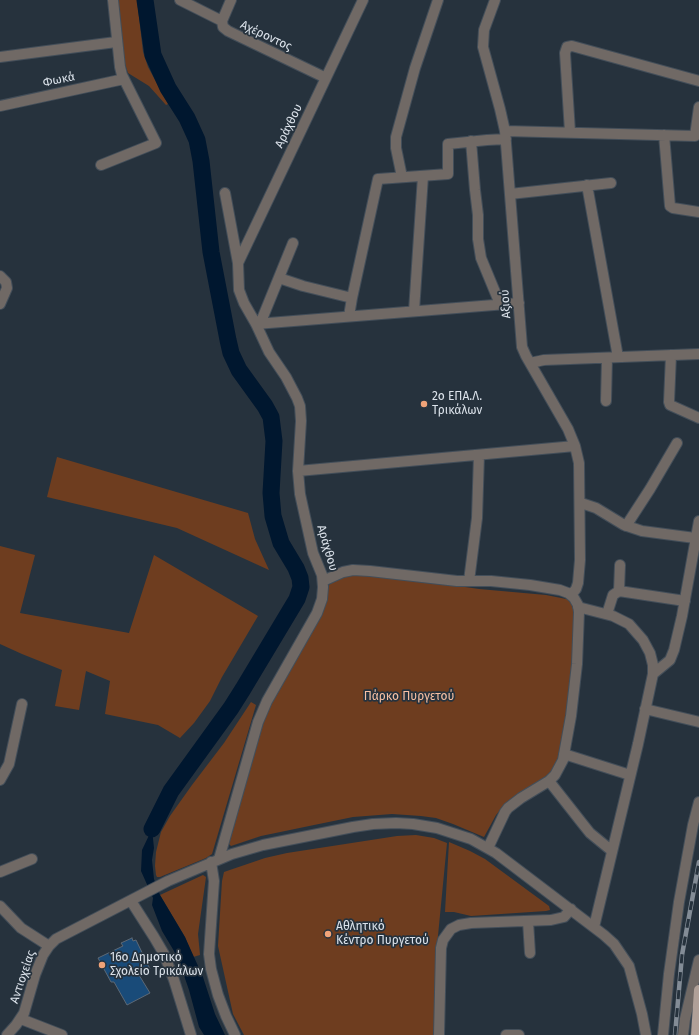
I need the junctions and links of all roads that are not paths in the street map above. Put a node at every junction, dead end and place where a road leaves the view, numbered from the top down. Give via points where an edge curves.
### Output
1 (112, 0) edge
2 (180, 0) edge
3 (231, 0) edge
4 (362, 0) edge
5 (438, 0) edge
6 (495, 0) edge
7 (222, 21) junction
8 (116, 42) junction
9 (0, 57) edge
10 (326, 78) junction
11 (124, 79) junction
12 (699, 81) edge
13 (0, 106) edge
14 (699, 107) edge
15 (570, 132) junction
16 (505, 135) junction
17 (664, 135) junction
18 (471, 141) junction
19 (101, 165) dead end
20 (423, 176) junction
21 (402, 177) junction
22 (611, 183) dead end
23 (587, 185) junction
24 (225, 193) dead end
25 (510, 194) junction
26 (699, 212) edge
27 (293, 243) dead end
28 (238, 263) junction
29 (0, 276) edge
30 (279, 278) junction
31 (352, 298) junction
32 (519, 303) junction
33 (0, 304) edge
34 (500, 304) junction
35 (414, 311) junction
36 (349, 316) junction
37 (258, 324) junction
38 (699, 354) edge
39 (671, 355) junction
40 (607, 358) junction
41 (618, 358) junction
42 (530, 363) junction
43 (606, 401) dead end
44 (699, 418) edge
45 (677, 443) dead end
46 (576, 446) junction
47 (480, 455) junction
48 (298, 471) junction
49 (581, 503) junction
50 (699, 521) edge
51 (626, 526) junction
52 (695, 538) junction
53 (620, 565) dead end
54 (323, 581) junction
55 (469, 581) junction
56 (619, 591) junction
57 (571, 595) junction
58 (684, 601) junction
59 (578, 607) junction
60 (607, 614) junction
61 (652, 674) junction
62 (22, 704) dead end
63 (645, 709) junction
64 (699, 722) edge
65 (564, 754) junction
66 (630, 774) junction
67 (0, 780) edge
68 (549, 781) junction
69 (699, 802) edge
70 (488, 848) junction
71 (612, 850) junction
72 (32, 859) dead end
73 (215, 861) junction
74 (0, 872) edge
75 (134, 899) junction
76 (0, 906) edge
77 (572, 910) junction
78 (528, 921) junction
79 (594, 927) junction
80 (49, 946) junction
81 (530, 953) dead end
82 (699, 960) edge
83 (699, 990) edge
84 (21, 1019) junction
85 (698, 1023) edge
86 (7, 1035) edge
87 (62, 1035) edge
88 (191, 1035) edge
89 (235, 1035) edge
90 (439, 1035) edge
91 (506, 1035) edge
92 (519, 1035) edge
93 (646, 1035) edge
94 (663, 1035) edge
95 (683, 1035) edge
96 (696, 1035) edge

1 - 8 street
2 - 7 street
3 - 7 street
4 - 10 street, Αράχθου
5 - 21 street via 415,68 396,137
6 - 16 street, Αξιού via 484,30 483,47
7 - 10 street, Αχέροντος via 223,27 231,34
8 - 9 street
8 - 11 street
10 - 28 street, Αράχθου
11 - 13 street, Φωκά
11 - 19 street via 156,143
12 - 15 street via 567,46 565,53
14 - 17 street via 695,136
15 - 16 street
15 - 17 street
16 - 18 street
16 - 25 street, Αξιού
17 - 26 street via 670,206
18 - 20 street via 448,144 448,174
18 - 34 street via 478,239 482,258
20 - 21 street
20 - 35 street
21 - 31 street via 378,179
22 - 23 street
23 - 25 street
23 - 41 street
24 - 28 street, Αράχθου
25 - 32 street, Αξιού
27 - 30 street
28 - 37 street, Αράχθου via 239,290
29 - 33 street via 6,282 7,288
30 - 31 street
30 - 37 street
31 - 36 street
32 - 34 street
32 - 42 street, Αξιού via 522,347
34 - 35 street
35 - 36 street
36 - 37 street
37 - 48 street, Αράχθου via 269,352 286,377 300,406
38 - 39 street
39 - 41 street
39 - 44 street via 670,405
40 - 41 street
40 - 42 street via 544,360
40 - 43 street
42 - 46 street, Αξιού
45 - 51 street
46 - 47 street
46 - 49 street, Αξιού
47 - 48 street
47 - 55 street via 477,518
48 - 54 street, Αράχθου via 313,553
49 - 51 street via 592,506
49 - 57 street, Αξιού via 580,570 577,587
50 - 52 street
51 - 52 street via 656,534
52 - 58 street
53 - 56 street
54 - 55 street via 353,570
54 - 73 street, Αράχθου via 322,599 317,613 267,701 258,722
55 - 57 street via 537,586 560,590
56 - 58 street
56 - 60 street via 613,595
57 - 59 street
58 - 61 street via 672,657
59 - 60 street
59 - 65 street via 575,692
60 - 61 street via 623,621 638,633 650,653
61 - 63 street
62 - 67 street via 9,764
63 - 64 street
63 - 66 street
65 - 66 street
65 - 68 street via 558,770
66 - 71 street
68 - 70 street via 508,808
68 - 71 street via 586,828
69 - 94 street via 679,902
70 - 73 street via 461,834 437,828 413,824 379,824 279,842 244,850
70 - 77 street
71 - 79 street
72 - 74 street
73 - 75 street
73 - 89 street via 209,954 223,1009
75 - 80 street via 56,939
75 - 88 street via 164,954
76 - 80 street via 21,928
77 - 78 street via 564,917 552,920
77 - 79 street
78 - 81 street
78 - 90 street via 471,923 451,929 441,948
79 - 93 street via 614,944 629,966
80 - 84 street, Αντιοχείας via 38,968
82 - 95 street
83 - 85 main road
84 - 86 street, Αντιοχείας
84 - 87 street
85 - 96 main road
91 - 92 street

